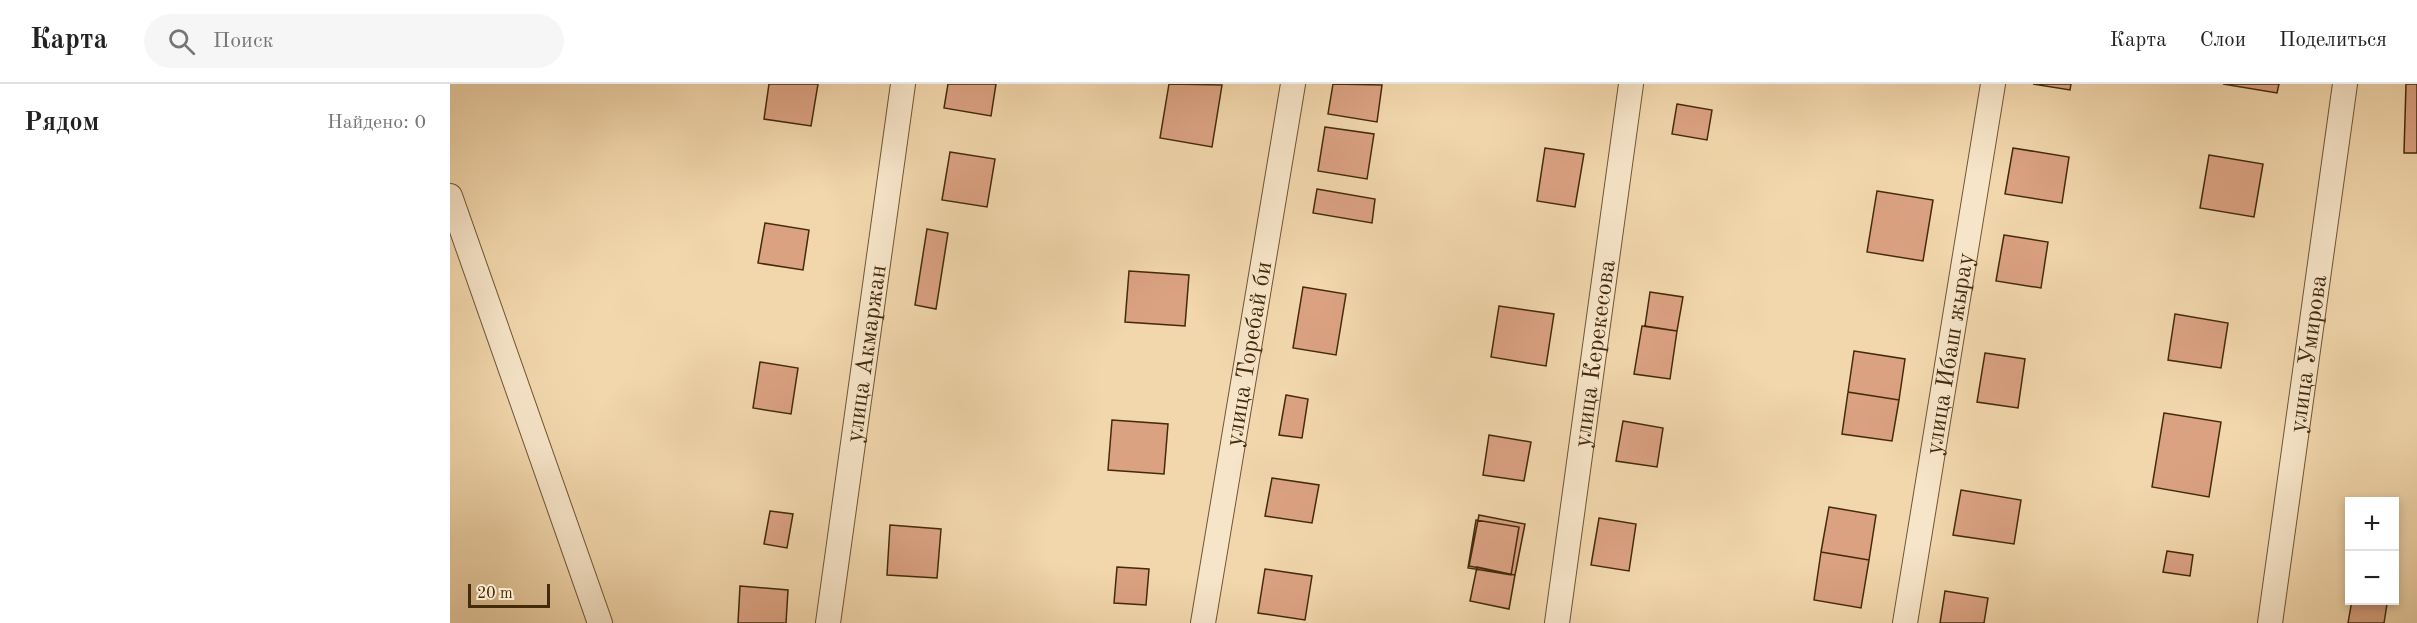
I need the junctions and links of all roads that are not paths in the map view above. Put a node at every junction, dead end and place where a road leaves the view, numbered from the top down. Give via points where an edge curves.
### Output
1 (903, 84) edge
2 (1293, 84) edge
3 (1631, 84) edge
4 (1993, 84) edge
5 (2345, 84) edge
6 (450, 196) edge
7 (600, 623) edge
8 (828, 623) edge
9 (1203, 623) edge
10 (1557, 623) edge
11 (1905, 623) edge
12 (2270, 623) edge

1 - 8 street, улица Акмаржан
2 - 9 street, улица Торебай би
3 - 10 street, улица Керекесова
4 - 11 street, улица Ибаш жырау
5 - 12 street, улица Умирова
6 - 7 street

